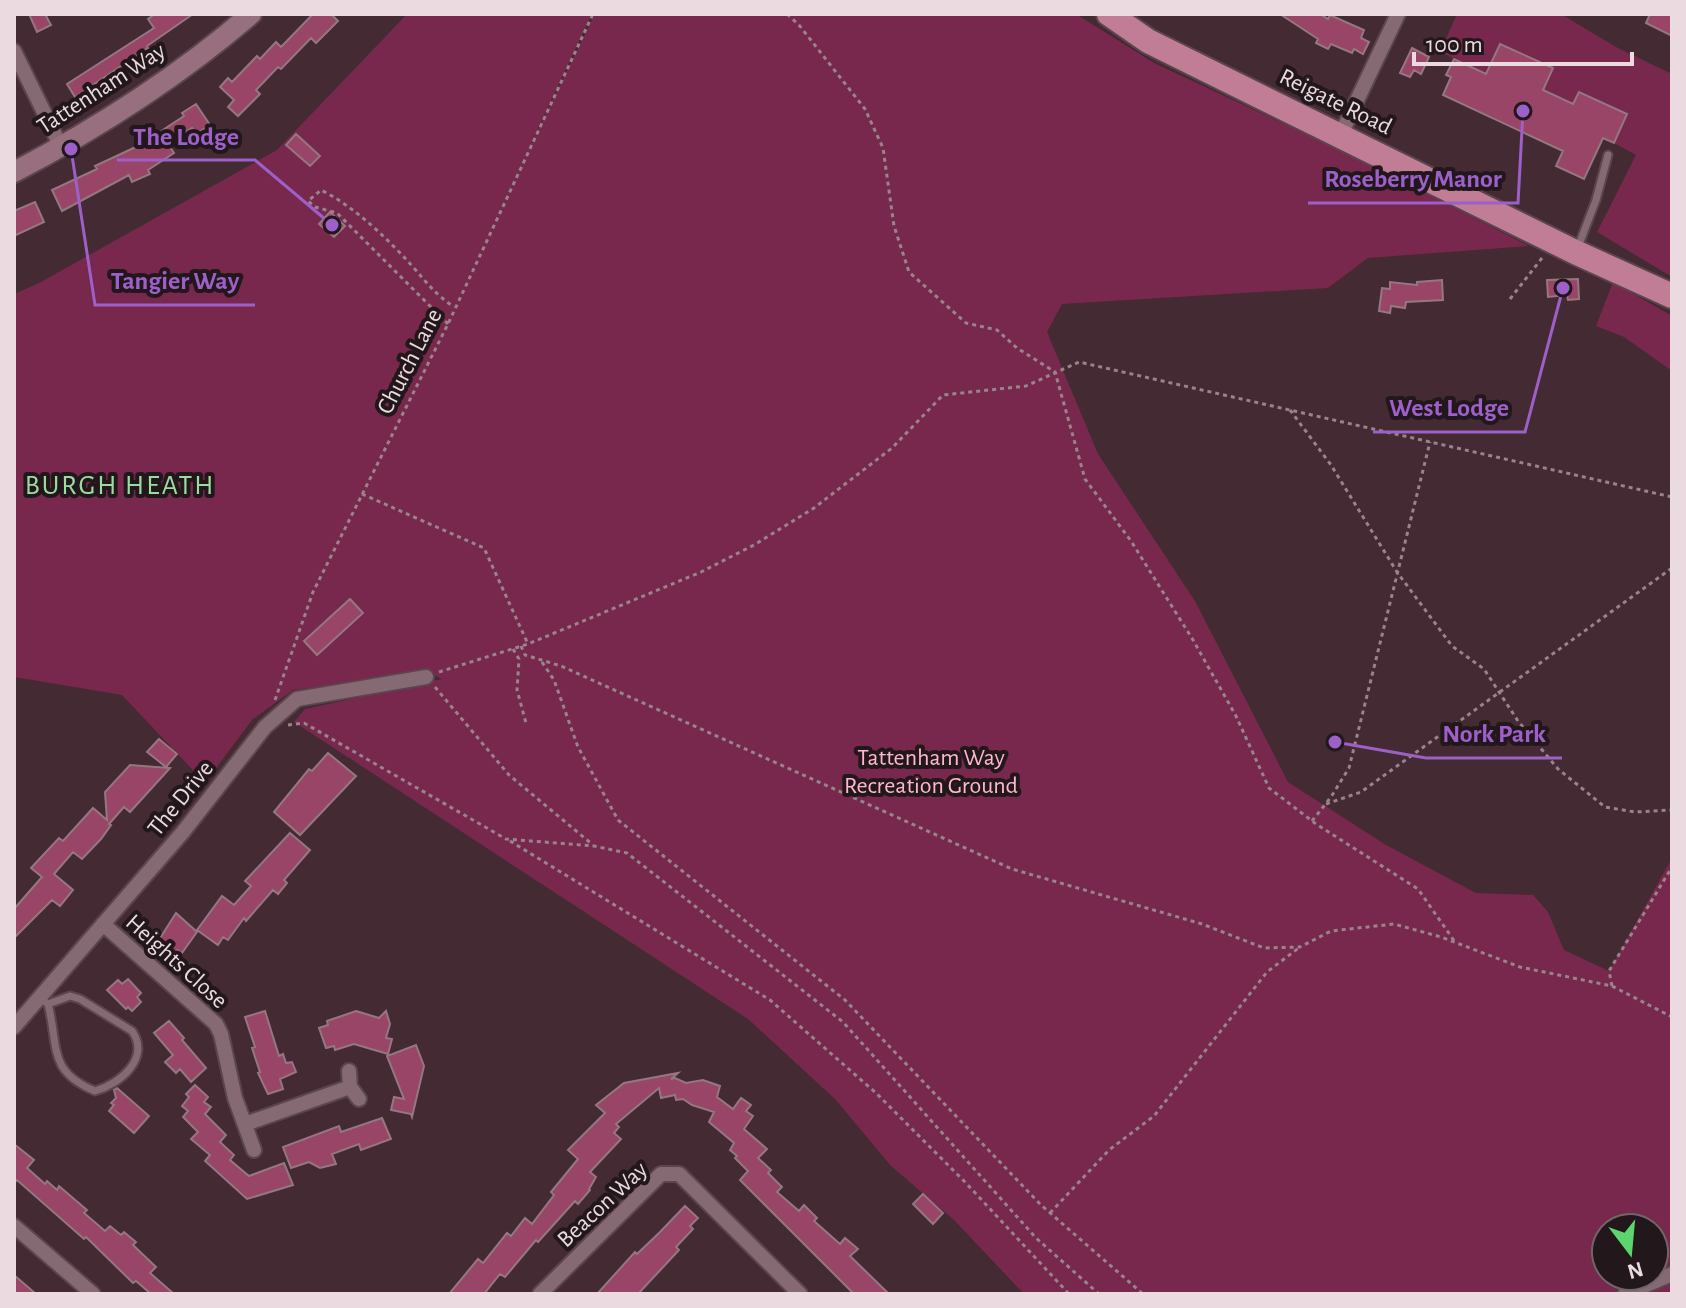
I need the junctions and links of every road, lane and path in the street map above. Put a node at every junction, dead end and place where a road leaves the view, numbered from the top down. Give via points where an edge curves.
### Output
1 (251, 14) edge
2 (593, 14) edge
3 (787, 14) edge
4 (1109, 14) edge
5 (1398, 14) edge
6 (14, 51) edge
7 (1341, 134) junction
8 (61, 147) junction
9 (1608, 155) dead end
10 (14, 172) edge
11 (1575, 252) junction
12 (1544, 255) dead end
13 (1672, 296) edge
14 (1510, 299) dead end
15 (455, 308) junction
16 (448, 324) junction
17 (1055, 372) junction
18 (1290, 410) junction
19 (1430, 442) junction
20 (362, 494) junction
21 (1672, 497) edge
22 (1672, 568) edge
23 (1397, 572) junction
24 (528, 644) junction
25 (521, 646) junction
26 (513, 649) junction
27 (540, 660) junction
28 (426, 677) junction
29 (1500, 693) junction
30 (526, 723) dead end
31 (265, 727) junction
32 (1326, 804) junction
33 (1672, 810) edge
34 (1312, 821) junction
35 (506, 839) junction
36 (594, 846) junction
37 (1672, 867) edge
38 (103, 924) junction
39 (1455, 942) junction
40 (1300, 947) junction
41 (1612, 986) junction
42 (44, 1001) junction
43 (1672, 1017) edge
44 (14, 1027) edge
45 (349, 1071) dead end
46 (245, 1124) junction
47 (254, 1150) dead end
48 (1050, 1213) junction
49 (14, 1226) edge
50 (1672, 1274) edge
51 (93, 1294) edge
52 (540, 1294) edge
53 (800, 1294) edge
54 (1069, 1294) edge
55 (1099, 1294) edge
56 (1143, 1294) edge
57 (1625, 1294) edge

1 - 8 main road, Tattenham Way via 122,110
2 - 15 path, Church Lane
3 - 17 path via 865,109 883,148 894,226 909,272 966,323 997,330
4 - 7 highway, Reigate Road via 1148,41
5 - 7 street
6 - 8 street
7 - 11 highway, Reigate Road
8 - 10 main road, Tattenham Way
9 - 11 lane
11 - 13 highway, Reigate Road
12 - 14 path
15 - 16 path, Church Lane
15 - 16 path via 332,195 321,190 308,201 337,213
16 - 20 path, Church Lane
17 - 18 path via 1079,362
17 - 24 path via 1026,386 943,395 892,448 814,508 754,545
17 - 34 path via 1085,479 1193,640 1269,788
18 - 19 path
18 - 23 path
19 - 21 path
19 - 23 path
20 - 24 path via 484,548
20 - 31 path, Church Lane via 313,592
22 - 29 path
23 - 29 path via 1452,646 1484,669
23 - 32 path via 1349,768
24 - 25 path
25 - 26 path
25 - 27 path via 525,655
26 - 28 path
26 - 30 path via 519,659 517,690
27 - 40 path via 1012,869 1202,924 1264,948
27 - 48 path via 618,820 845,1000
28 - 31 street, The Drive via 297,699
28 - 36 path via 509,775
29 - 32 path via 1361,792
29 - 33 path via 1558,769 1605,807
31 - 35 path via 304,723
31 - 38 street, The Drive
32 - 34 path
34 - 39 path via 1418,889
35 - 36 path
35 - 54 path via 770,1000 876,1093
36 - 55 path via 627,853 843,1022 1036,1238
37 - 41 path via 1609,971
38 - 42 street, The Drive
38 - 46 street, Heights Close via 216,1024
39 - 40 path via 1394,924 1331,931
39 - 41 path via 1520,967
40 - 48 path via 1267,972 1154,1116 1109,1150
41 - 43 path
42 - 42 lane via 59,1064 69,1075 95,1091 121,1080 137,1054 132,1031 80,999
42 - 44 street, The Drive
45 - 46 street via 354,1093
46 - 47 street, Heights Close
48 - 56 path
49 - 51 street
50 - 57 street
52 - 53 street, Beacon Way via 661,1174 671,1172 679,1174

